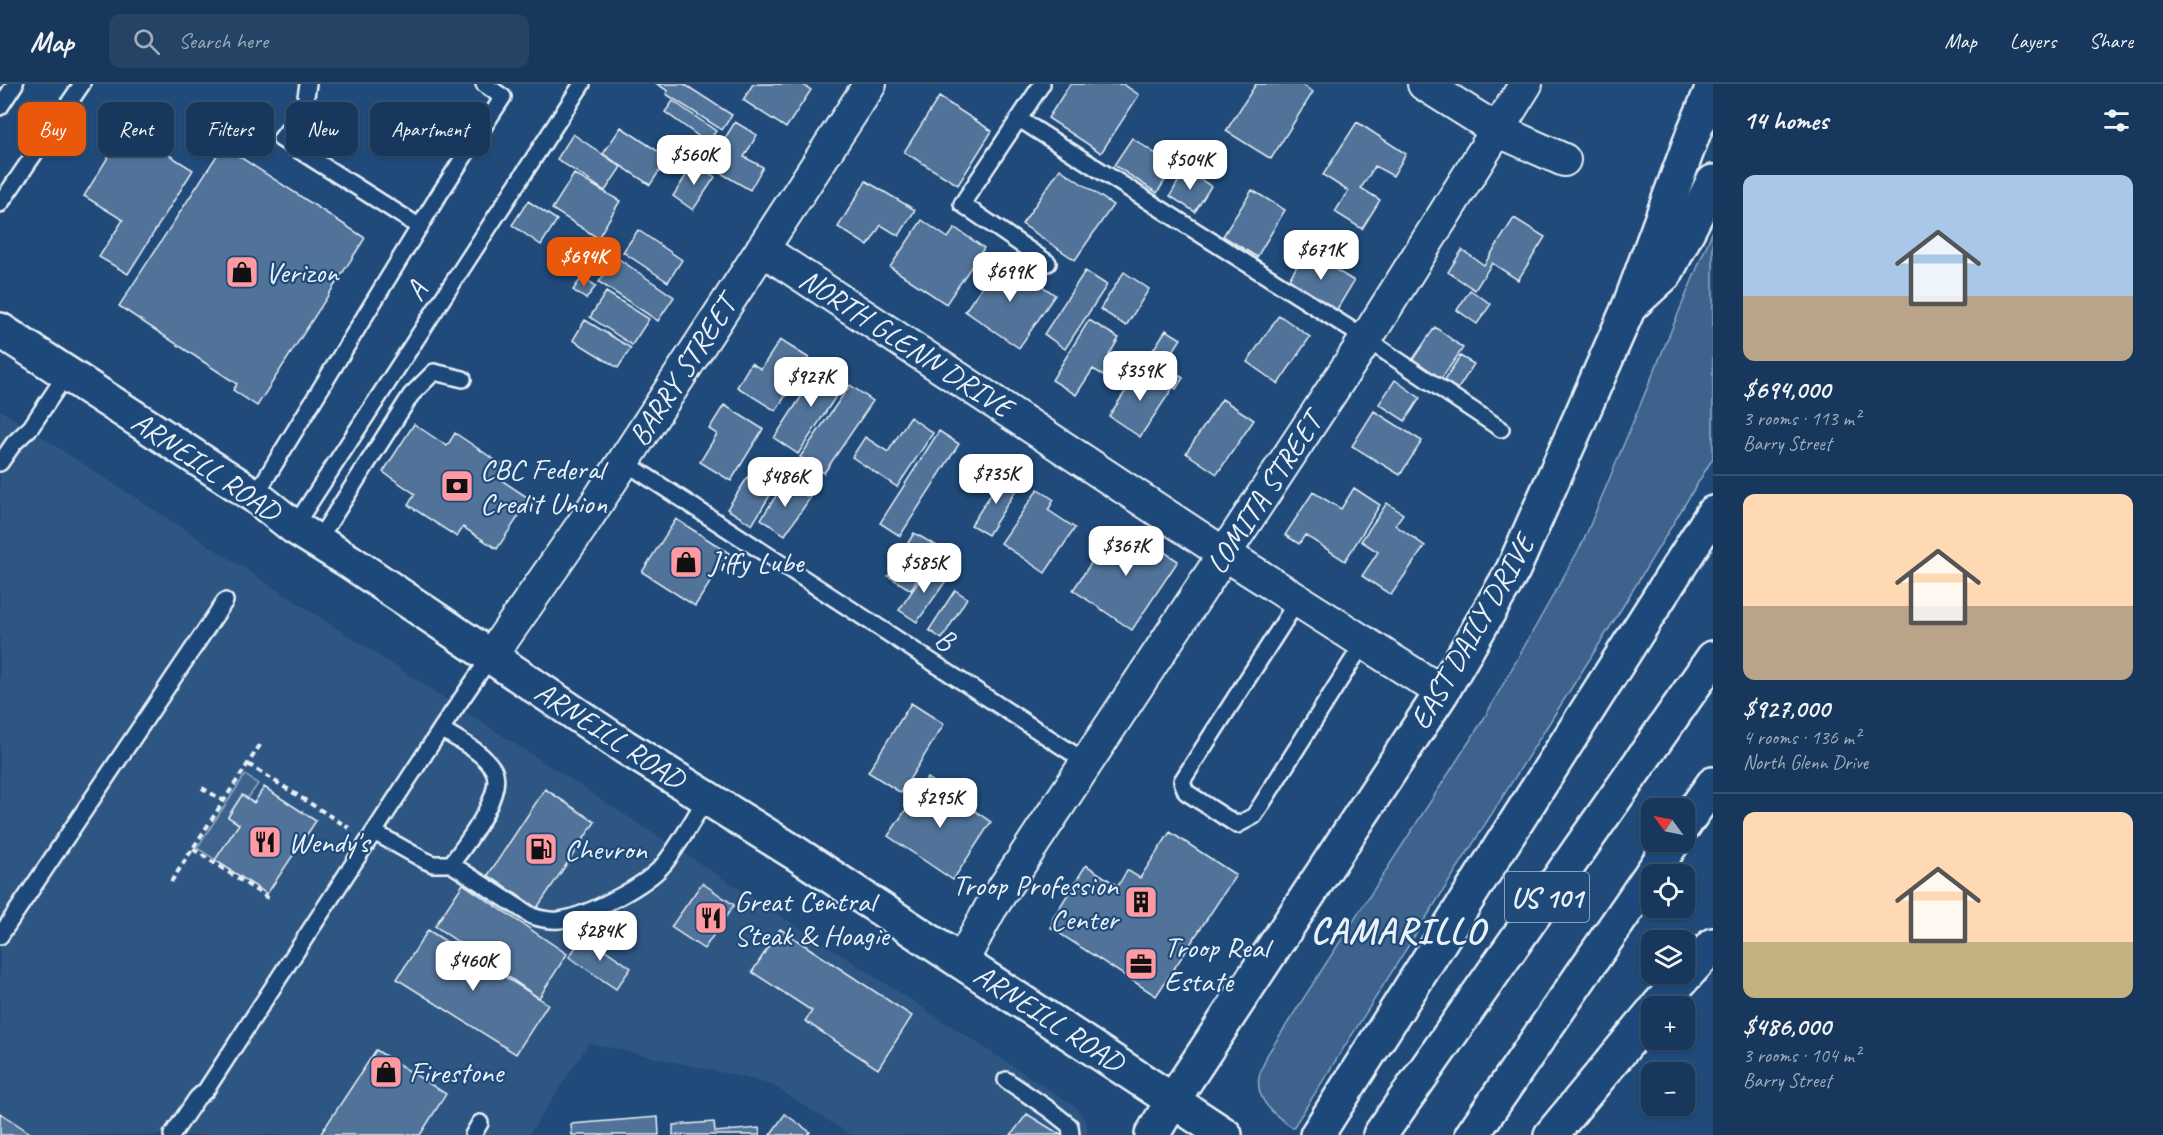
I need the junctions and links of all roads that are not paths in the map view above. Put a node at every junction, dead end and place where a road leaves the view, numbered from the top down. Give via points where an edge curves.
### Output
1 (15, 84) edge
2 (82, 84) edge
3 (308, 84) edge
4 (484, 84) edge
5 (582, 84) edge
6 (870, 84) edge
7 (1042, 84) edge
8 (1424, 84) edge
9 (1526, 84) edge
10 (1713, 87) edge
11 (0, 108) edge
12 (1019, 119) junction
13 (1497, 130) junction
14 (1564, 160) dead end
15 (1713, 182) edge
16 (0, 204) edge
17 (420, 227) junction
18 (762, 249) junction
19 (1048, 262) dead end
20 (1629, 307) junction
21 (0, 330) edge
22 (1366, 339) junction
23 (67, 373) junction
24 (463, 379) dead end
25 (1501, 429) dead end
26 (623, 461) junction
27 (0, 463) edge
28 (255, 496) junction
29 (1713, 513) edge
30 (306, 535) junction
31 (1224, 553) junction
32 (1298, 600) junction
33 (225, 601) dead end
34 (1364, 642) junction
35 (491, 656) junction
36 (1713, 658) edge
37 (1442, 692) junction
38 (441, 729) junction
39 (1086, 762) junction
40 (1713, 784) edge
41 (706, 798) junction
42 (1695, 809) edge
43 (374, 832) junction
44 (1666, 852) edge
45 (451, 864) junction
46 (0, 936) edge
47 (1713, 945) edge
48 (962, 961) junction
49 (1667, 996) edge
50 (1641, 1025) edge
51 (1006, 1080) dead end
52 (1173, 1100) junction
53 (172, 1135) edge
54 (1071, 1135) edge
55 (1152, 1135) edge
56 (1225, 1135) edge
57 (1317, 1135) edge
58 (1380, 1135) edge
59 (1472, 1135) edge
60 (1551, 1135) edge

1 - 11 lane
2 - 16 lane
3 - 17 lane via 304,109 281,139
4 - 17 lane via 503,97
5 - 30 lane, A
6 - 18 street, BARRY STREET
7 - 12 lane
8 - 13 street
9 - 13 street, LOMITA STREET
10 - 20 main road, EAST DAILY DRIVE
12 - 19 lane via 962,204
12 - 22 lane
13 - 14 street
13 - 22 street, LOMITA STREET
15 - 20 main road via 1666,273
17 - 28 lane
18 - 26 street, BARRY STREET
18 - 31 street, NORTH GLENN DRIVE
20 - 37 main road, EAST DAILY DRIVE via 1513,570
21 - 23 main road, ARNEILL ROAD
22 - 25 lane
22 - 31 street, LOMITA STREET
23 - 27 lane via 31,427
23 - 28 main road, ARNEILL ROAD
24 - 30 lane via 434,372 411,395
26 - 35 street, BARRY STREET
26 - 39 lane, B
28 - 30 main road, ARNEILL ROAD
29 - 57 main road
30 - 35 main road, ARNEILL ROAD
31 - 32 street, NORTH GLENN DRIVE
31 - 39 street, LOMITA STREET
32 - 34 street, NORTH GLENN DRIVE
32 - 34 lane via 1182,781 1186,792 1238,825 1254,816
33 - 46 lane
34 - 37 street, NORTH GLENN DRIVE
35 - 38 lane
35 - 41 main road, ARNEILL ROAD
36 - 58 main road, US 101
37 - 52 main road, EAST DAILY DRIVE
38 - 43 lane
38 - 45 lane via 482,756 494,770 496,782 494,796
39 - 48 street, LOMITA STREET via 990,909
40 - 42 main road
41 - 45 lane via 659,870 621,896 560,920 532,916
41 - 48 main road, ARNEILL ROAD
43 - 45 lane via 432,864
43 - 53 lane via 206,1090
44 - 59 main road, US 101
47 - 49 main road
48 - 52 main road, ARNEILL ROAD
50 - 60 main road
51 - 54 lane via 1070,1126
52 - 55 main road, EAST DAILY DRIVE
52 - 56 main road, ARNEILL ROAD

